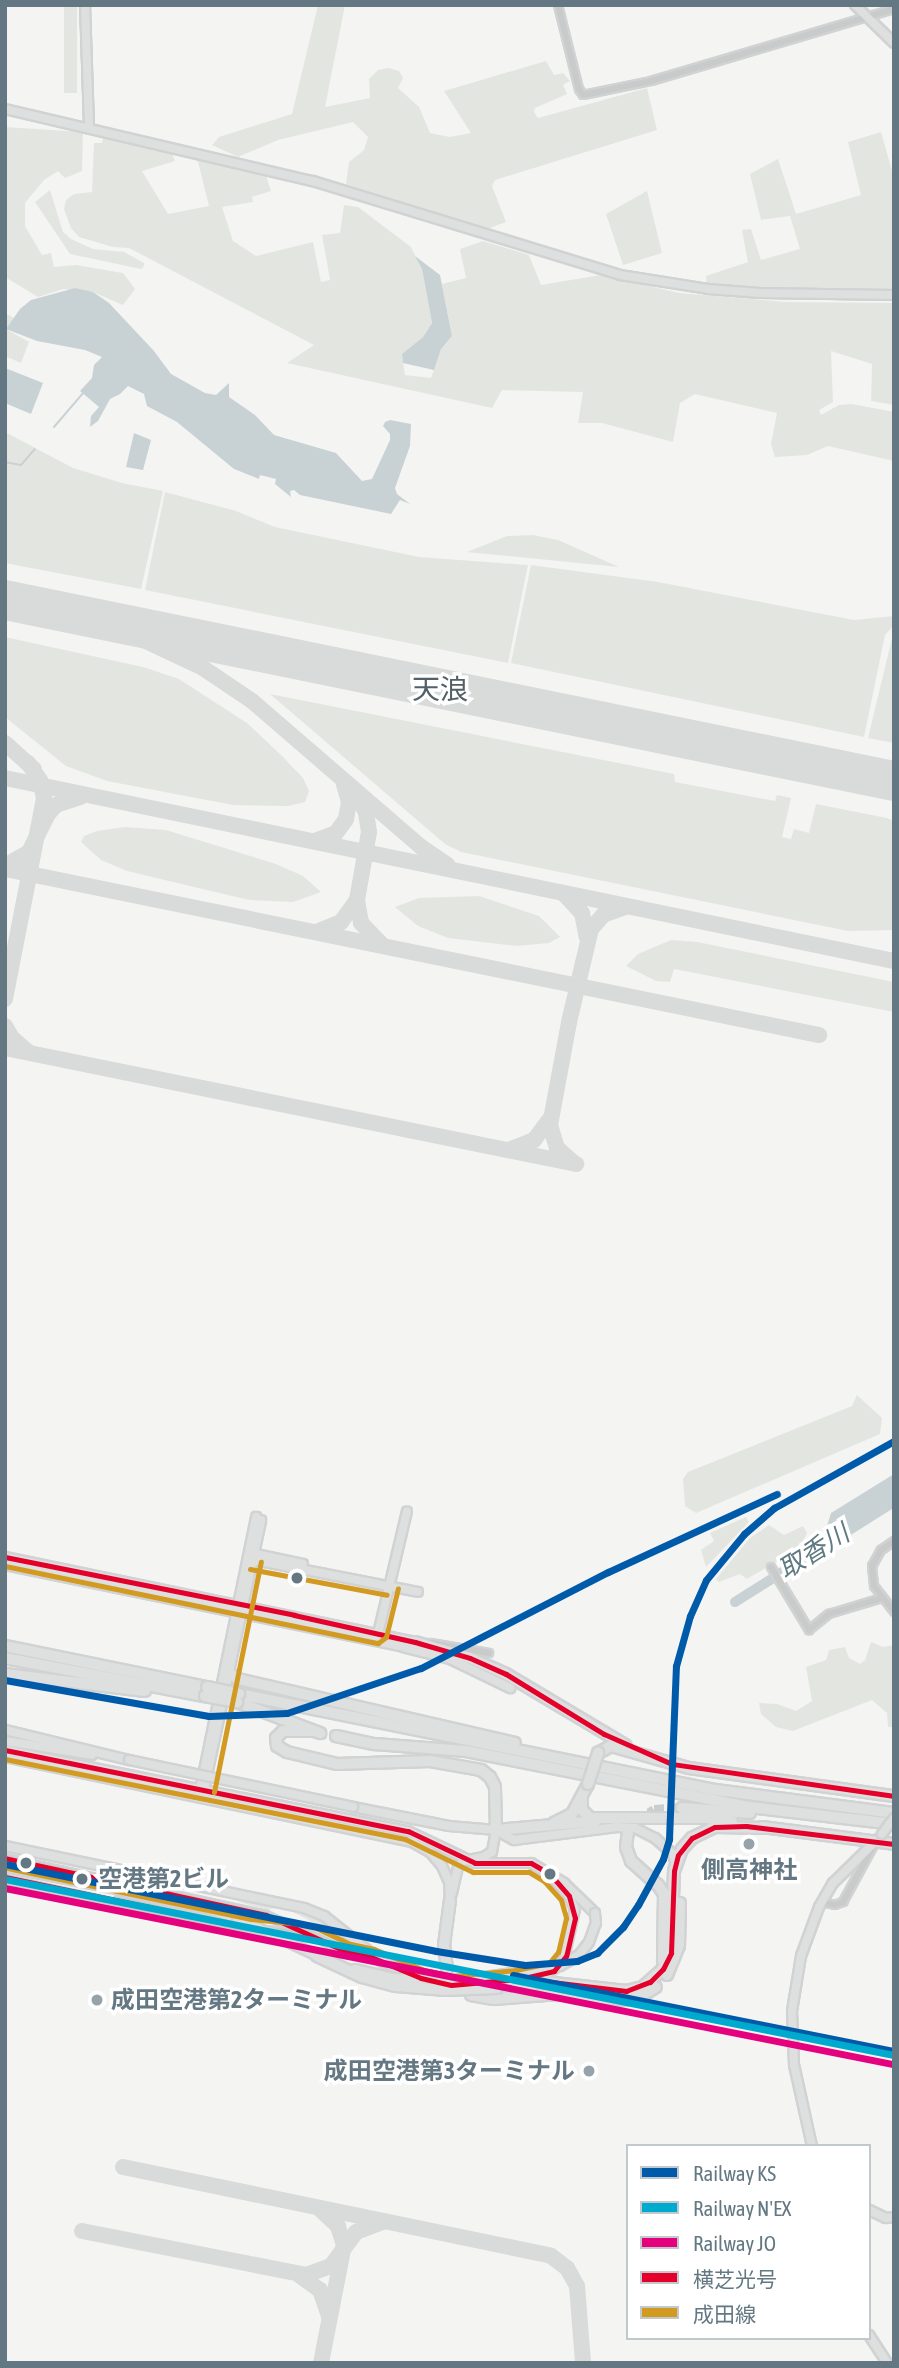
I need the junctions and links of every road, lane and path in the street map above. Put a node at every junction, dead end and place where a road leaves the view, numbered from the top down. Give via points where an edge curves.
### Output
1 (85, 5) edge
2 (558, 5) edge
3 (855, 5) edge
4 (894, 9) edge
5 (864, 17) junction
6 (894, 43) edge
7 (5, 109) edge
8 (89, 126) junction
9 (894, 295) edge
10 (407, 1511) dead end
11 (259, 1519) dead end
12 (894, 1541) edge
13 (250, 1556) junction
14 (5, 1557) edge
15 (5, 1565) edge
16 (771, 1567) dead end
17 (390, 1584) junction
18 (418, 1591) dead end
19 (882, 1598) junction
20 (241, 1604) junction
21 (894, 1612) edge
22 (238, 1614) junction
23 (377, 1637) junction
24 (415, 1642) junction
25 (5, 1646) edge
26 (489, 1653) dead end
27 (5, 1658) edge
28 (229, 1673) junction
29 (5, 1674) edge
30 (510, 1688) dead end
31 (169, 1691) junction
32 (206, 1692) junction
33 (238, 1698) junction
34 (5, 1736) edge
35 (336, 1736) dead end
36 (5, 1750) edge
37 (5, 1757) edge
38 (672, 1764) junction
39 (626, 1773) junction
40 (202, 1791) junction
41 (894, 1796) edge
42 (582, 1799) junction
43 (682, 1808) tunnel mouth
44 (894, 1815) edge
45 (616, 1818) junction
46 (872, 1821) junction
47 (894, 1824) edge
48 (768, 1828) junction
49 (496, 1830) junction
50 (708, 1830) junction
51 (628, 1832) dead end
52 (879, 1838) junction
53 (894, 1844) edge
54 (5, 1846) edge
55 (5, 1858) edge
56 (467, 1859) junction
57 (675, 1862) junction
58 (5, 1867) edge
59 (550, 1874) junction
60 (5, 1878) edge
61 (450, 1900) junction
62 (821, 1902) junction
63 (266, 1930) junction
64 (308, 1933) junction
65 (317, 1956) junction
66 (381, 1961) junction
67 (447, 1969) dead end
68 (657, 1976) junction
69 (518, 1979) junction
70 (569, 1983) junction
71 (626, 1992) junction
72 (471, 1995) dead end
73 (585, 1996) junction
74 (812, 2144) edge
75 (871, 2211) edge
76 (891, 2217) edge
77 (894, 2226) edge
78 (871, 2339) edge
79 (887, 2363) edge

1 - 8 street
2 - 5 street via 583,95 651,81
3 - 5 street
4 - 5 street
5 - 6 street
7 - 8 street
8 - 9 street via 313,181 620,275 760,293
10 - 17 street
11 - 13 street
12 - 19 street via 881,1550 872,1566 874,1586
13 - 17 street
13 - 20 street
14 - 20 street
15 - 22 street
16 - 19 street via 808,1630 829,1614
17 - 18 street
17 - 23 street
19 - 21 street
20 - 22 street
20 - 23 street
22 - 23 street
22 - 28 street
22 - 40 street
23 - 24 street
23 - 30 street via 450,1659
24 - 26 street
24 - 38 highway via 506,1674 604,1734
25 - 32 highway
27 - 31 highway
28 - 39 highway via 238,1679 556,1752
28 - 40 street
29 - 31 highway via 132,1692
31 - 32 highway
32 - 33 highway, bridge
33 - 39 highway
33 - 49 highway via 316,1732 283,1731 276,1738 277,1746 287,1752 337,1764 430,1761 481,1770 495,1787
34 - 49 street, bridge via 449,1826
35 - 46 highway via 466,1751 706,1800
36 - 40 street
37 - 40 street
38 - 41 highway
38 - 42 highway, bridge via 611,1746 598,1753
39 - 44 highway
40 - 56 street via 408,1831
40 - 61 street via 412,1842 442,1866
42 - 45 highway via 582,1810 590,1818
42 - 49 highway via 572,1814 559,1821
43 - 46 highway
44 - 52 street, bridge
45 - 48 highway via 706,1818
45 - 49 highway
46 - 47 highway
48 - 50 highway
48 - 52 highway
49 - 56 street via 492,1852
49 - 57 street via 519,1840 635,1828 673,1854
50 - 57 highway via 686,1844
50 - 73 highway via 684,1858 679,1947 670,1970 655,1988 634,1998
51 - 68 highway via 626,1847 631,1861 664,1894 664,1953
52 - 53 highway
52 - 62 street via 836,1879
52 - 62 street via 843,1902
54 - 66 street via 304,1908 324,1916
55 - 64 street via 266,1915
56 - 59 street via 481,1864 521,1861
56 - 61 street via 458,1867
57 - 68 highway via 672,1945
58 - 63 street, bridge via 184,1902
59 - 65 street, bridge via 595,1913 594,1933 585,1949 567,1963 464,1980 393,1978
59 - 69 street via 575,1909 566,1956 554,1971
60 - 63 street, bridge via 226,1927
60 - 64 street via 250,1928
61 - 67 highway via 444,1945
62 - 74 street via 801,1956 792,2011 794,2065
63 - 65 street, bridge
64 - 66 street via 347,1952
65 - 70 highway, bridge via 362,1977 396,1986 446,1990
66 - 69 street via 444,1984
68 - 71 highway
69 - 70 highway
70 - 71 highway
71 - 73 highway
72 - 73 highway via 494,1999
75 - 76 street
76 - 77 street
78 - 79 street

